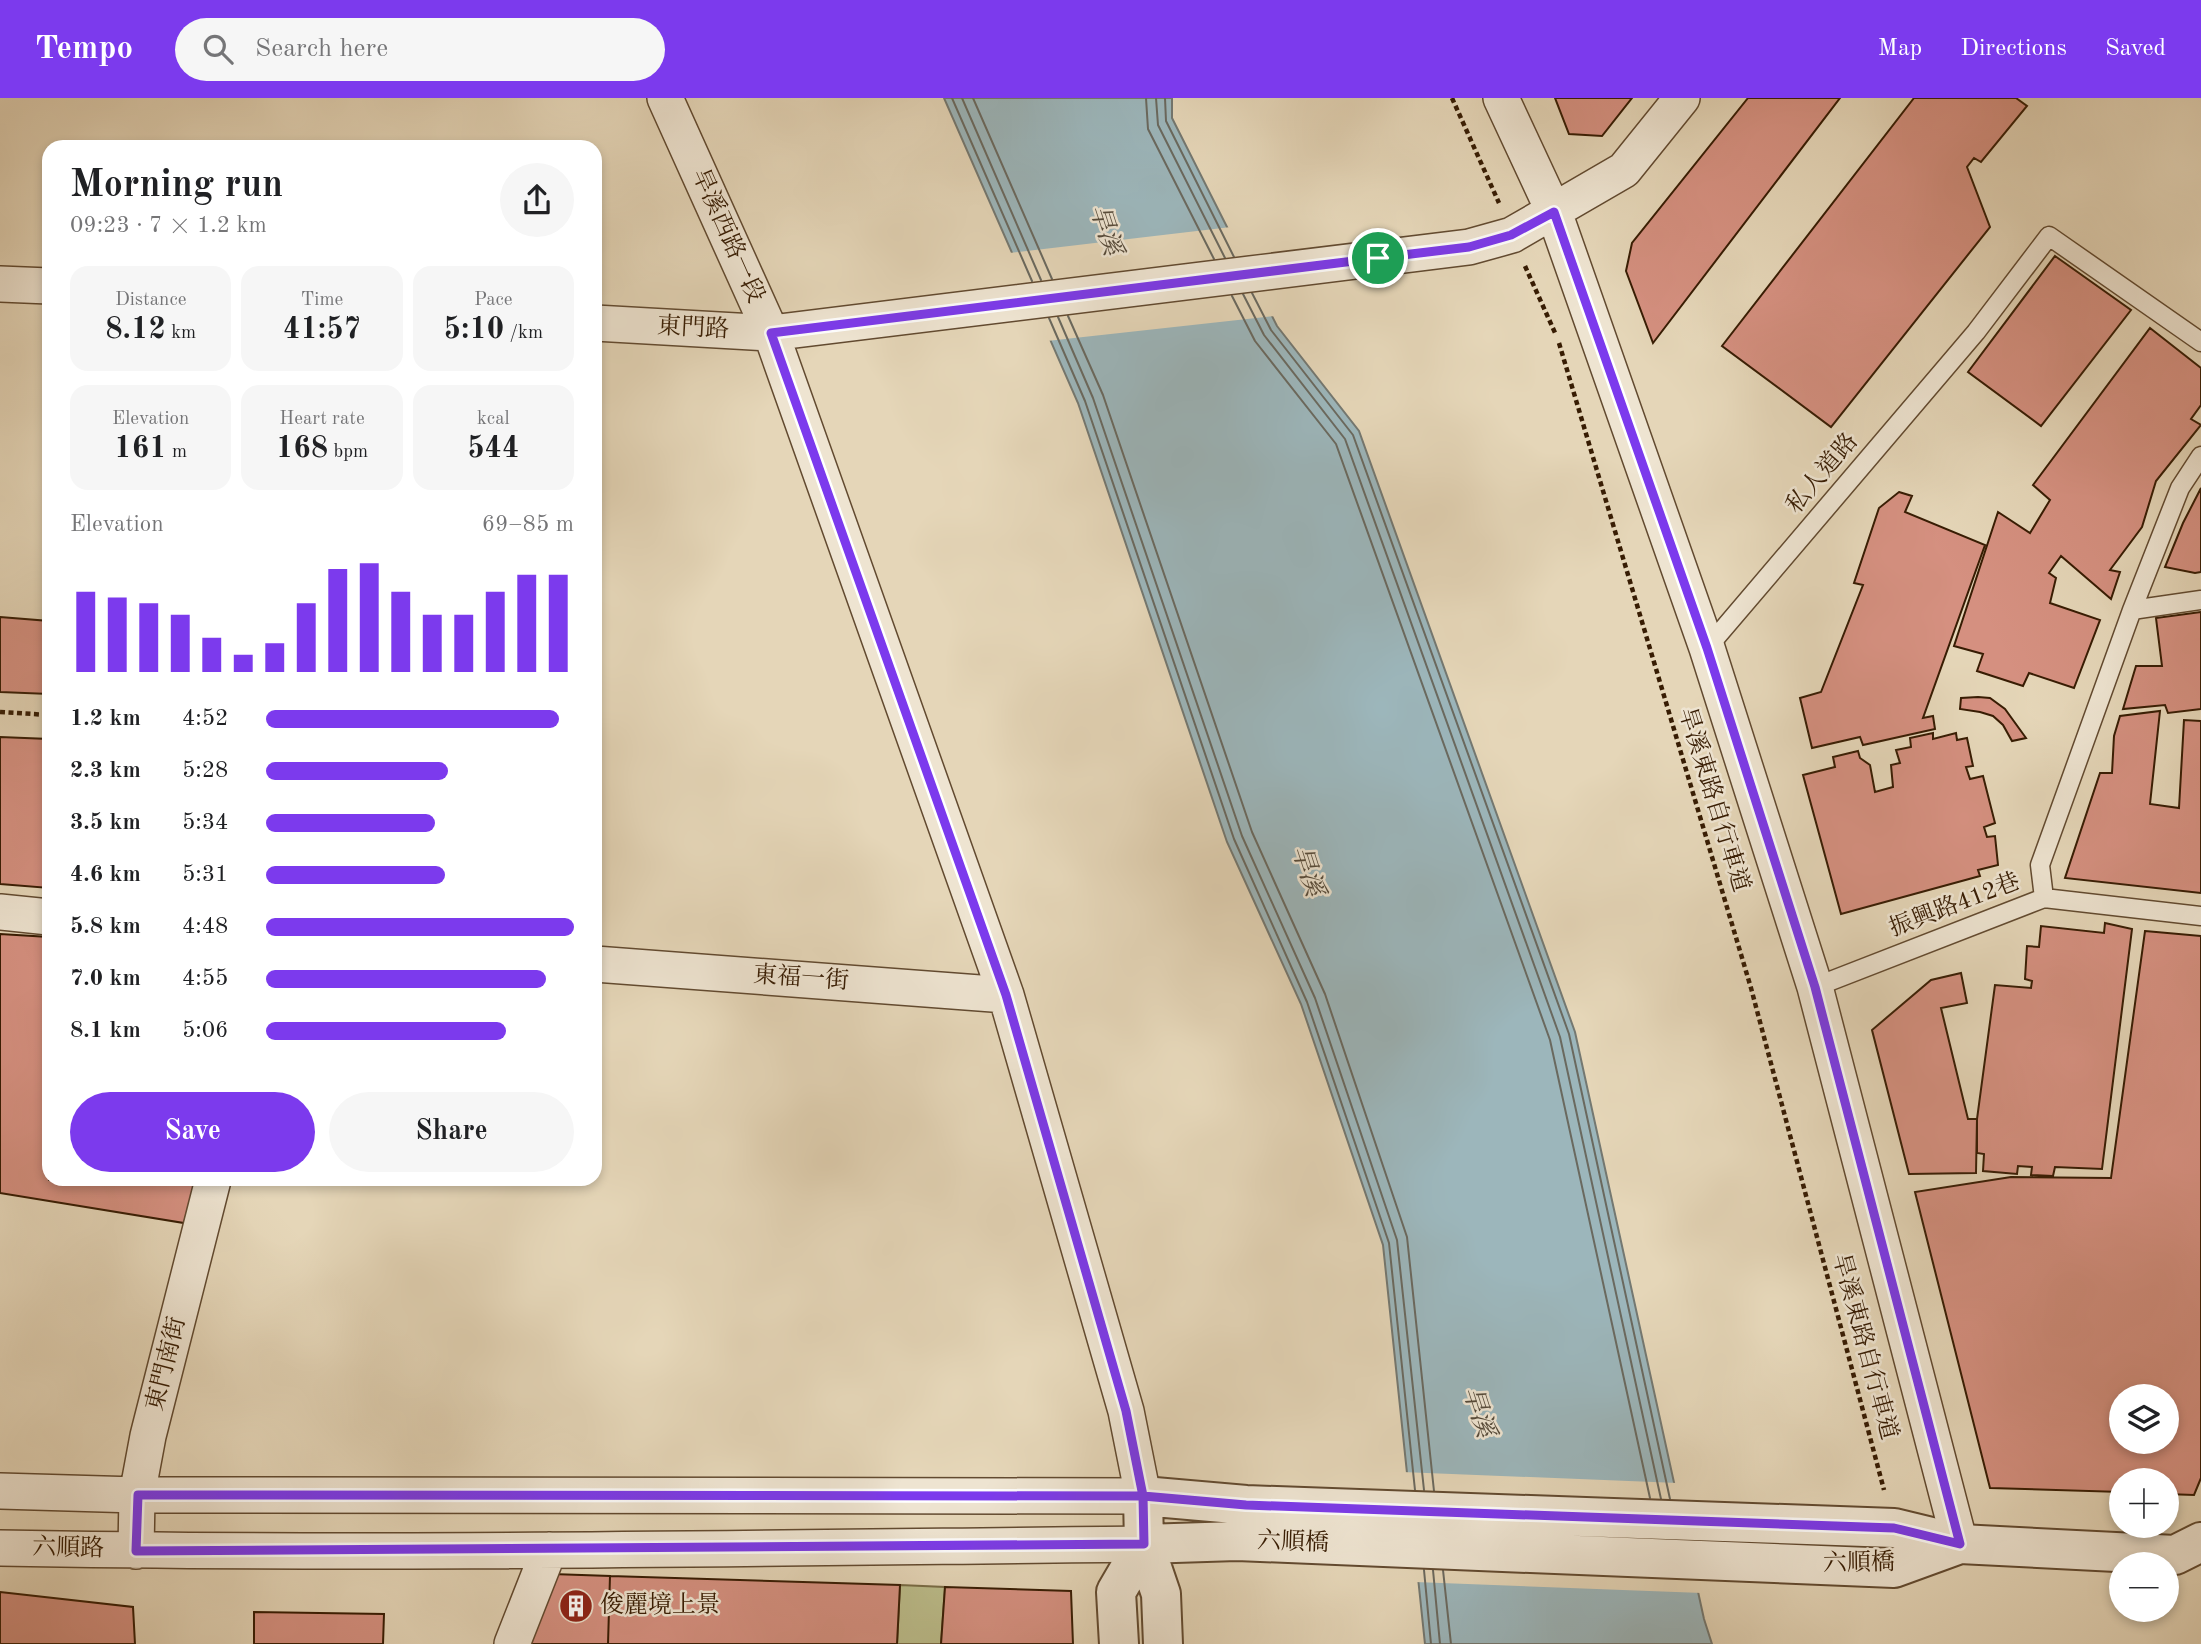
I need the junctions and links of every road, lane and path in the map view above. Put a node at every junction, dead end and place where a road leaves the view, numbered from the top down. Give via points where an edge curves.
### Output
1 (665, 98) edge
2 (1452, 98) edge
3 (1501, 98) edge
4 (1682, 98) edge
5 (1554, 212) junction
6 (1511, 235) junction
7 (0, 284) edge
8 (42, 286) edge
9 (602, 323) edge
10 (771, 333) junction
11 (2201, 342) edge
12 (2201, 456) edge
13 (2201, 600) edge
14 (2132, 610) junction
15 (1707, 648) junction
16 (0, 712) edge
17 (42, 715) edge
18 (2044, 898) junction
19 (0, 912) edge
20 (42, 916) edge
21 (2201, 916) edge
22 (602, 965) edge
23 (1815, 987) junction
24 (1006, 995) junction
25 (211, 1186) edge
26 (0, 1491) edge
27 (138, 1495) junction
28 (1143, 1496) junction
29 (1894, 1528) junction
30 (2201, 1542) edge
31 (1144, 1544) junction
32 (1960, 1544) junction
33 (0, 1548) edge
34 (549, 1550) junction
35 (136, 1551) junction
36 (512, 1644) edge
37 (1119, 1644) edge
38 (1163, 1644) edge

1 - 10 street, 旱溪西路一段
2 - 6 path, 旱溪東路自行車道
3 - 5 street
4 - 5 street, 東門路 via 1624,170
5 - 6 street, 東門路
5 - 15 street
6 - 10 street, 東門路 via 1469,247
6 - 29 path, 旱溪東路自行車道 via 1557,338 1751,988
7 - 8 street
9 - 10 street, 東門路
10 - 24 street, 旱溪西路一段
11 - 15 lane, 私人道路 via 2049,236 1976,332
12 - 14 lane via 2180,488
13 - 14 lane
14 - 18 lane via 2040,865
15 - 23 street
16 - 17 path
18 - 21 lane, 振興路412巷
18 - 23 lane, 振興路412巷
19 - 20 street
22 - 24 street, 東福一街
23 - 32 street
24 - 28 street, 旱溪西路一段 via 1126,1411
25 - 27 street, 東門南街 via 148,1436
26 - 27 street
27 - 28 street
27 - 35 street, 東門南街
28 - 29 street, 六順橋 via 1246,1505
28 - 31 street
29 - 32 street, 六順橋
30 - 32 street via 2175,1555
31 - 32 street, 六順橋 via 1237,1541 1894,1568
31 - 34 street, 六順路
31 - 37 street via 1116,1592
31 - 38 street via 1161,1594
33 - 35 street, 六順路
34 - 35 street, 六順路
34 - 36 street

